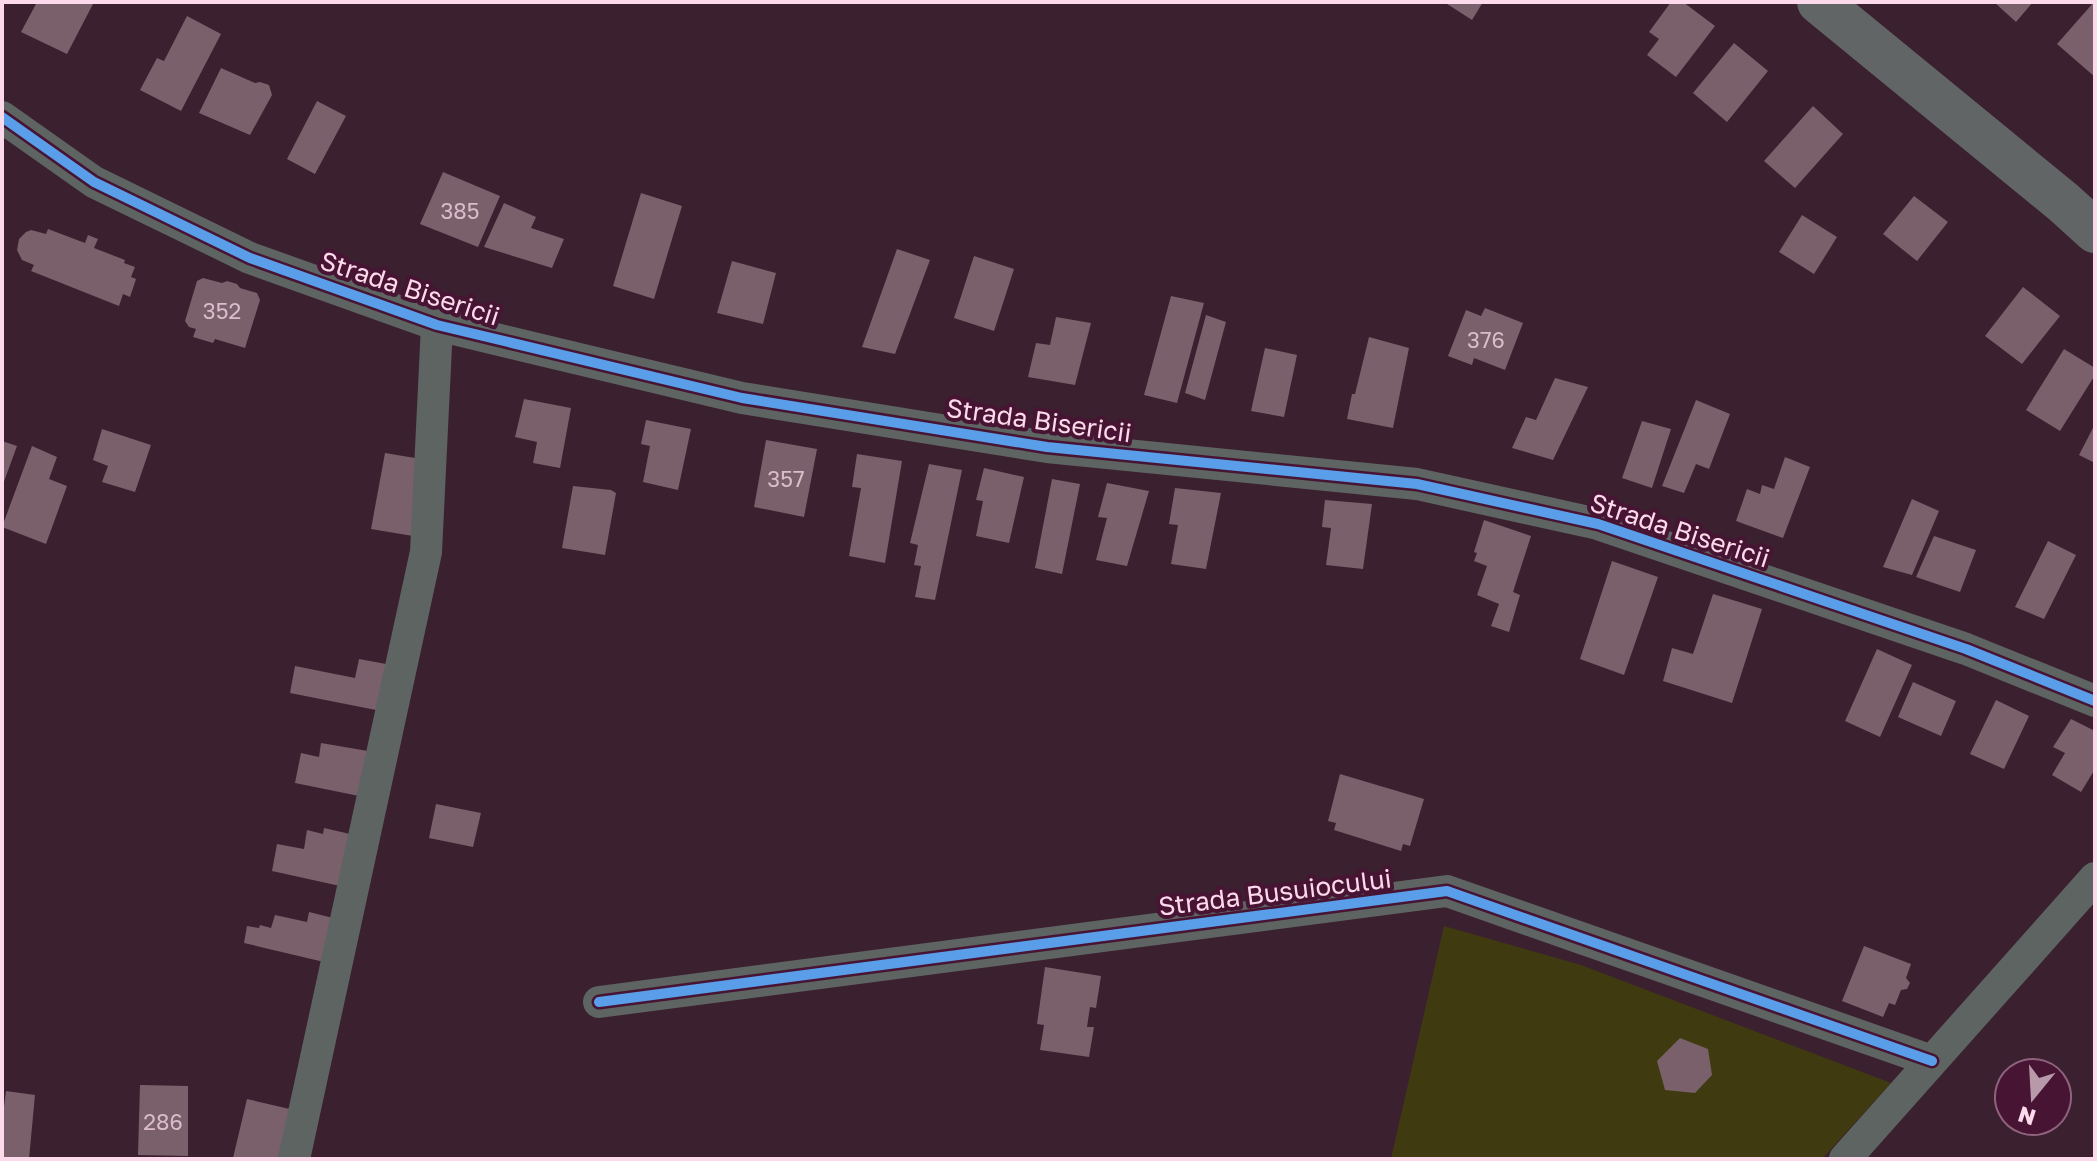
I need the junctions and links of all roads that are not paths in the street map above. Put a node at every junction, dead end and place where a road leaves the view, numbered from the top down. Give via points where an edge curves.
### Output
1 (1819, 2) edge
2 (6, 124) edge
3 (2095, 231) edge
4 (437, 325) junction
5 (2095, 701) edge
6 (2095, 878) edge
7 (599, 1002) dead end
8 (1932, 1061) junction
9 (294, 1159) edge
10 (1845, 1159) edge

1 - 3 main road
2 - 4 street, Strada Bisericii via 94,182 250,258
4 - 5 street, Strada Bisericii via 742,398 1047,447 1417,484 1598,524 1966,649
4 - 9 street via 426,552
6 - 8 street
7 - 8 street, Strada Busuiocului via 1447,891
8 - 10 street

